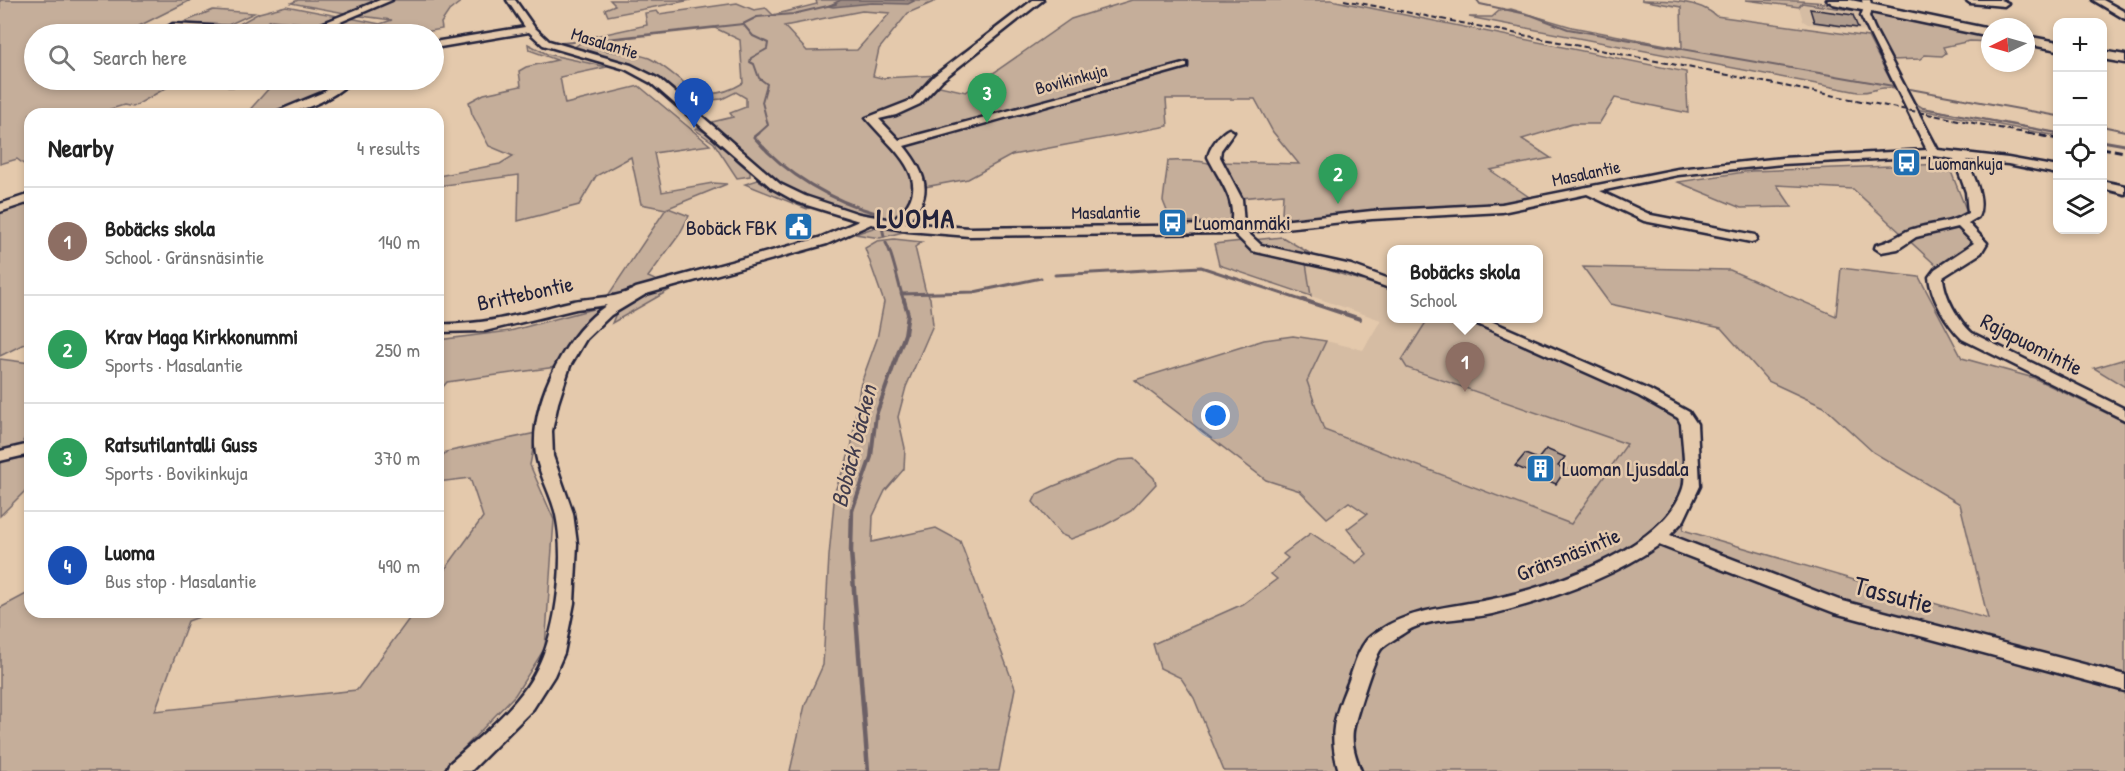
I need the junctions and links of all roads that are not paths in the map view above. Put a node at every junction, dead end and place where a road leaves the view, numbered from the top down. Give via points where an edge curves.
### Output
1 (388, 0) edge
2 (511, 0) edge
3 (1833, 0) edge
4 (1970, 0) edge
5 (2097, 0) edge
6 (1033, 1) edge
7 (2004, 3) dead end
8 (1867, 4) edge
9 (2125, 16) edge
10 (329, 24) edge
11 (531, 29) junction
12 (1981, 31) edge
13 (2035, 42) edge
14 (444, 43) edge
15 (2053, 45) edge
16 (2107, 56) edge
17 (2125, 59) edge
18 (1184, 65) dead end
19 (333, 90) edge
20 (292, 108) edge
21 (1229, 132) dead end
22 (898, 144) junction
23 (1934, 153) junction
24 (1957, 154) junction
25 (2053, 170) edge
26 (2107, 185) edge
27 (1587, 190) junction
28 (2125, 190) edge
29 (24, 200) edge
30 (0, 208) edge
31 (870, 219) junction
32 (1961, 223) junction
33 (896, 224) junction
34 (1237, 229) junction
35 (1751, 238) dead end
36 (1881, 248) dead end
37 (1387, 283) edge
38 (621, 300) junction
39 (1483, 323) edge
40 (444, 328) edge
41 (2125, 415) edge
42 (24, 450) edge
43 (0, 456) edge
44 (1657, 537) junction
45 (2125, 683) edge
46 (457, 771) edge
47 (1350, 771) edge

1 - 10 street
2 - 11 street, Masalantie
3 - 8 highway
4 - 7 street
5 - 9 street
6 - 22 street via 938,78 916,102 872,118
8 - 12 highway
8 - 23 street via 1865,16 1872,34
11 - 14 street
11 - 31 street, Masalantie via 546,43 644,74 776,186 829,209
13 - 15 highway
16 - 17 highway
18 - 22 street, Bovikinkuja
19 - 20 street
21 - 34 street via 1214,157 1231,185 1241,216
22 - 33 street via 919,177 920,190 917,207
23 - 24 street, Masalantie
23 - 27 street, Masalantie via 1734,165
24 - 25 street, Masalantie
24 - 32 street via 1976,206 1974,214
26 - 28 street
27 - 34 street, Masalantie via 1502,208 1372,215
27 - 35 street via 1648,218
29 - 30 street
31 - 33 street, Masalantie
31 - 38 street via 823,241 667,282
32 - 36 street via 1912,234 1893,246
32 - 41 street, Rajapuomintie via 1981,243 1936,277 1937,289 1963,333
33 - 34 street, Masalantie via 969,232
34 - 37 street via 1257,248 1346,268
38 - 40 street, Brittebontie via 587,303 516,322
38 - 46 street via 593,322 568,353 544,426 547,465 565,514 568,539 563,620 554,653 542,681 520,710
39 - 44 street, Gränsnäsintie via 1644,393 1684,415 1689,424 1692,486 1678,516
42 - 43 street
44 - 45 street, Tassutie via 1835,606
44 - 47 street, Gränsnäsintie via 1630,556 1565,585 1491,607 1422,618 1402,625 1373,645 1343,731 1343,749

